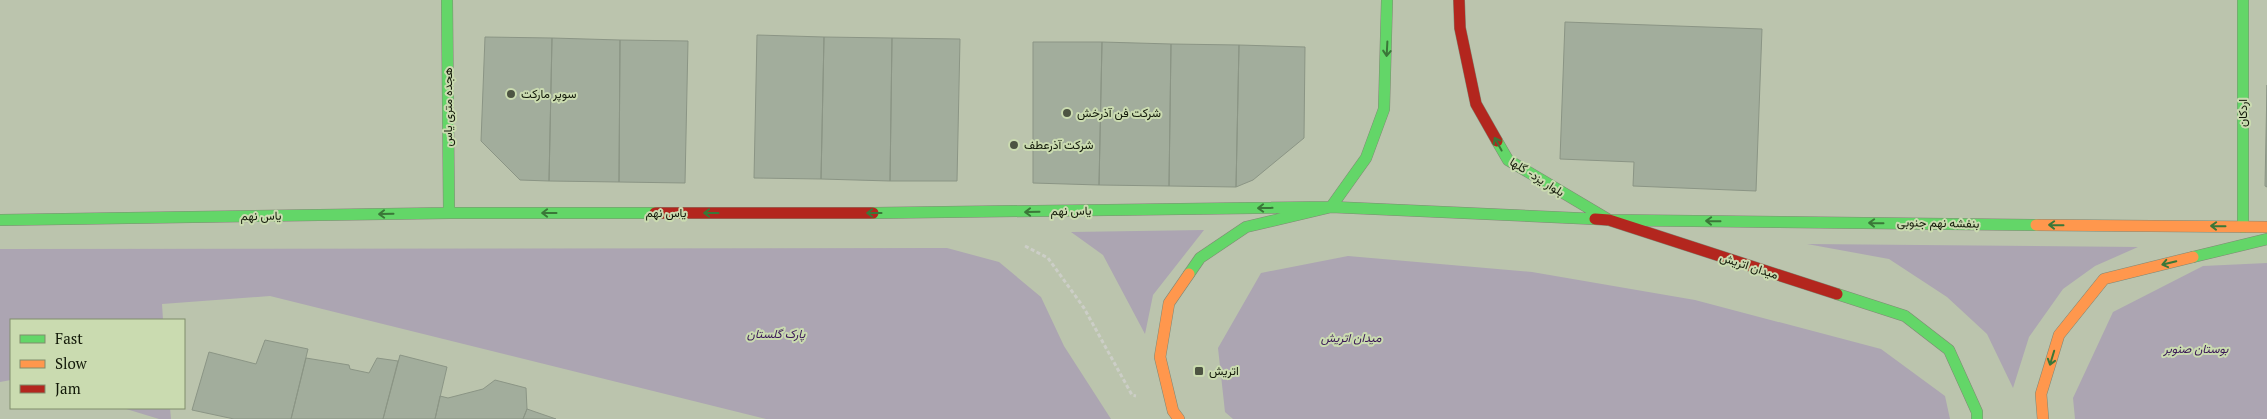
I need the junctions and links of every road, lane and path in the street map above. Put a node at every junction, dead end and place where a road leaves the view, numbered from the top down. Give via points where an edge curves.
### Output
1 (448, 0) edge
2 (1387, 0) edge
3 (1459, 0) edge
4 (2243, 0) edge
5 (1331, 207) junction
6 (449, 213) junction
7 (0, 220) edge
8 (1609, 220) junction
9 (2243, 227) junction
10 (2267, 227) edge
11 (2267, 239) edge
12 (1024, 245) dead end
13 (1176, 415) edge
14 (1977, 419) edge
15 (2043, 419) edge

1 - 6 main road, هجده متری یاس
2 -> 5 main road via 1384,109 1366,158
8 -> 3 main road, بلوار یزد- گلها via 1508,160 1476,104 1460,28
4 - 9 main road, اردکان
5 -> 6 main road, یاس نهم via 922,213
5 - 8 main road, میدان اتریش
5 - 13 main road, میدان اتریش via 1246,227 1200,258 1169,303 1160,358
6 -> 7 main road, یاس نهم
9 -> 8 main road, بنفشه نهم جنوبی
8 - 14 main road, میدان اتریش via 1905,316 1949,350 1977,412
9 - 10 main road, بنفشه نهم جنوبی
11 -> 15 main road via 2104,279 2059,334 2041,394
12 - 13 path via 1048,258 1084,308 1132,395

